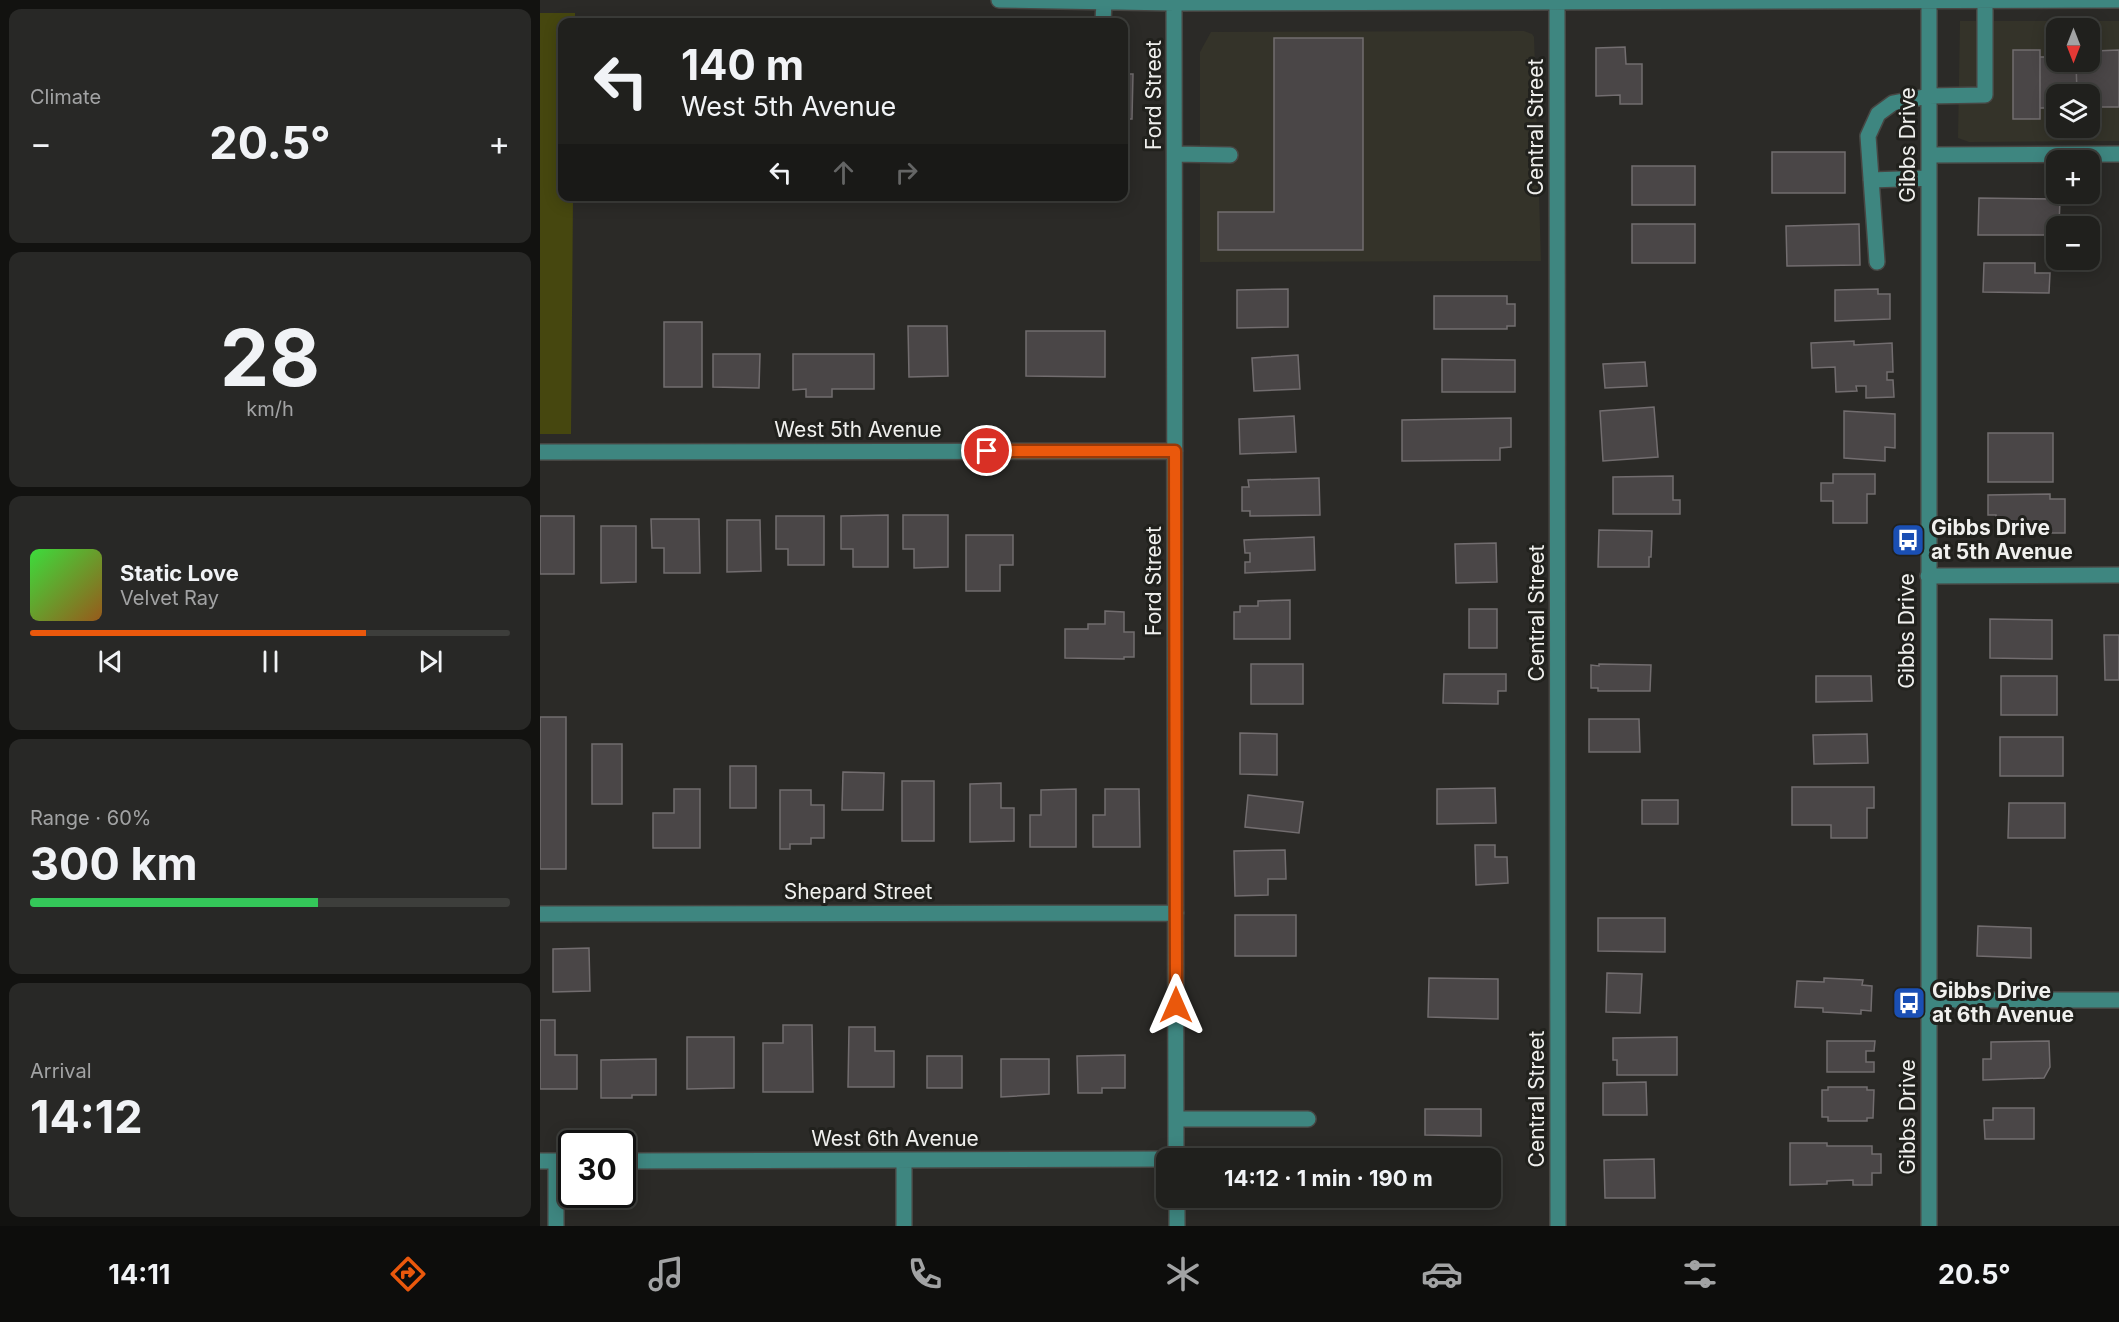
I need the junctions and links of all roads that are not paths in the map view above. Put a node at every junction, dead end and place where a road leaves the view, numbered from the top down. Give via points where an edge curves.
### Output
1 (999, 0) edge
2 (1929, 0) edge
3 (1985, 0) edge
4 (2119, 0) edge
5 (1418, 1) edge
6 (1104, 2) junction
7 (1280, 2) edge
8 (1557, 2) edge
9 (1174, 3) junction
10 (1103, 18) edge
11 (1929, 96) junction
12 (1175, 154) junction
13 (2119, 154) edge
14 (1230, 155) dead end
15 (1929, 155) junction
16 (1929, 178) junction
17 (1871, 180) junction
18 (1877, 262) dead end
19 (1175, 451) junction
20 (540, 452) edge
21 (2119, 575) edge
22 (1928, 576) junction
23 (1176, 913) junction
24 (540, 914) edge
25 (1929, 1000) junction
26 (2119, 1000) edge
27 (1176, 1119) junction
28 (1308, 1119) dead end
29 (1176, 1148) edge
30 (1156, 1159) edge
31 (904, 1160) junction
32 (540, 1161) edge
33 (558, 1161) edge
34 (636, 1161) edge
35 (558, 1208) edge
36 (1177, 1208) edge
37 (556, 1226) edge
38 (904, 1226) edge
39 (1177, 1226) edge
40 (1558, 1226) edge
41 (1929, 1226) edge

1 - 6 street
2 - 3 street
2 - 8 street
2 - 11 street, Gibbs Drive
3 - 4 street
3 - 11 street via 1985,95
5 - 7 street
5 - 8 street
6 - 9 street
6 - 10 street
7 - 9 street
8 - 40 street, Central Street
9 - 12 street, Ford Street
11 - 15 street, Gibbs Drive
11 - 17 street via 1893,103 1878,114 1868,136
12 - 14 street
12 - 19 street, Ford Street
13 - 15 street
15 - 16 street, Gibbs Drive
16 - 17 street
16 - 22 street, Gibbs Drive
17 - 18 street
19 - 20 street, West 5th Avenue
19 - 23 street, Ford Street
21 - 22 street
22 - 25 street, Gibbs Drive
23 - 24 street, Shepard Street
23 - 27 street, Ford Street
25 - 26 street
25 - 41 street, Gibbs Drive
27 - 28 street
27 - 29 street, Ford Street
30 - 31 street, West 6th Avenue
31 - 34 street, West 6th Avenue
31 - 38 street
32 - 33 street
35 - 37 street
36 - 39 street

